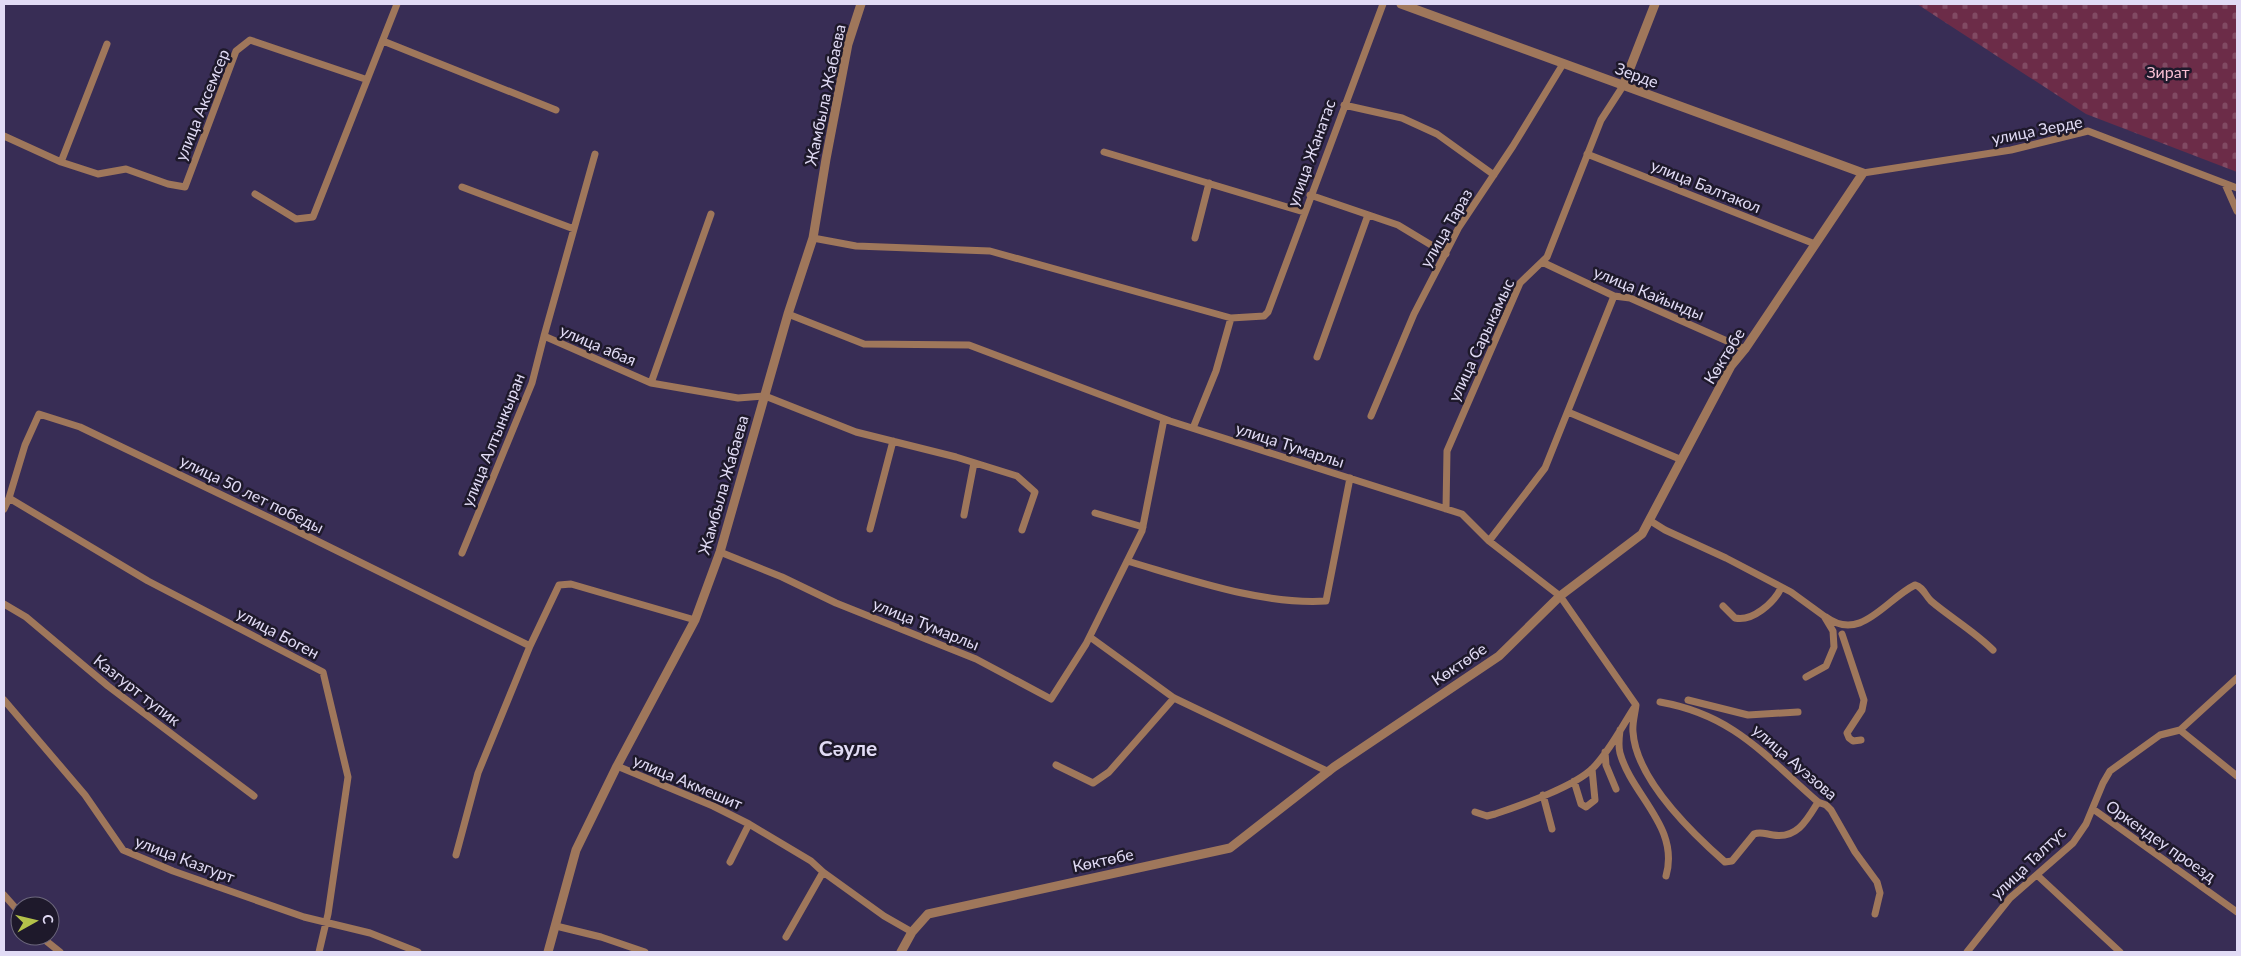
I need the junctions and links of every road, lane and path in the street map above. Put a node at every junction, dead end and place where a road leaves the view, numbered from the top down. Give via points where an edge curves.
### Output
1 (397, 4) edge
2 (861, 4) edge
3 (1383, 4) edge
4 (1401, 4) edge
5 (1655, 4) edge
6 (383, 41) junction
7 (107, 44) dead end
8 (1563, 64) junction
9 (365, 79) junction
10 (1623, 86) junction
11 (1344, 105) junction
12 (556, 110) dead end
13 (4, 136) edge
14 (1104, 152) dead end
15 (595, 154) dead end
16 (1587, 154) junction
17 (61, 162) junction
18 (1863, 173) junction
19 (1494, 175) junction
20 (1209, 183) junction
21 (2225, 184) junction
22 (462, 187) dead end
23 (2237, 188) edge
24 (255, 194) dead end
25 (1310, 195) junction
26 (2237, 211) edge
27 (1304, 212) junction
28 (711, 214) dead end
29 (1368, 215) junction
30 (574, 229) junction
31 (813, 238) junction
32 (1195, 238) dead end
33 (1815, 244) junction
34 (1446, 254) junction
35 (1542, 262) junction
36 (1614, 296) junction
37 (788, 314) junction
38 (1231, 318) junction
39 (544, 336) junction
40 (1745, 349) junction
41 (1317, 357) dead end
42 (650, 382) junction
43 (765, 396) junction
44 (1568, 412) junction
45 (1371, 416) dead end
46 (1164, 419) junction
47 (1193, 428) junction
48 (893, 441) junction
49 (1682, 460) junction
50 (974, 463) junction
51 (1350, 478) junction
52 (9, 498) junction
53 (4, 509) edge
54 (1446, 509) junction
55 (1095, 513) dead end
56 (964, 515) dead end
57 (1649, 520) junction
58 (1143, 527) junction
59 (870, 529) dead end
60 (1022, 530) dead end
61 (1488, 541) junction
62 (462, 552) dead end
63 (720, 552) junction
64 (1127, 561) junction
65 (1781, 588) junction
66 (1560, 596) junction
67 (4, 604) edge
68 (1722, 606) dead end
69 (1824, 616) junction
70 (695, 620) junction
71 (1842, 634) dead end
72 (1090, 637) junction
73 (530, 646) junction
74 (1993, 650) dead end
75 (1806, 677) dead end
76 (2237, 678) edge
77 (1174, 698) junction
78 (4, 700) edge
79 (1688, 700) dead end
80 (1660, 702) dead end
81 (1636, 706) junction
82 (1798, 712) dead end
83 (1620, 730) junction
84 (2180, 730) junction
85 (1861, 740) dead end
86 (1605, 752) junction
87 (1056, 765) dead end
88 (617, 766) junction
89 (1592, 769) junction
90 (1329, 772) junction
91 (2237, 776) edge
92 (1574, 780) junction
93 (1616, 789) dead end
94 (1543, 795) junction
95 (254, 796) dead end
96 (1818, 802) junction
97 (2092, 809) junction
98 (1475, 812) dead end
99 (749, 824) junction
100 (1552, 829) dead end
101 (456, 855) dead end
102 (730, 862) dead end
103 (823, 872) junction
104 (2037, 875) junction
105 (1666, 876) dead end
106 (2237, 912) edge
107 (1875, 914) dead end
108 (326, 922) junction
109 (556, 926) junction
110 (912, 932) junction
111 (786, 937) dead end
112 (320, 952) edge
113 (418, 952) edge
114 (548, 952) edge
115 (645, 952) edge
116 (901, 952) edge
117 (1967, 952) edge
118 (2120, 952) edge

1 - 6 street
2 - 31 street, Жамбыла Жабаева via 848,44
3 - 11 street, улица Жанатас
4 - 8 street, Зерде
5 - 10 street
6 - 9 street
6 - 12 street
7 - 17 street
8 - 10 street, Зерде
8 - 19 street, улица Тараз
9 - 17 street, улица Аксемсер via 250,40 236,51 185,186 168,184 126,169 98,174
9 - 24 street via 313,218 296,219
10 - 16 street, улица Сарыкамыс via 1601,120
10 - 18 street, Зерде
11 - 19 street via 1402,118 1428,130
11 - 25 street, улица Жанатас
13 - 17 street
14 - 20 street
15 - 30 street, улица абая
16 - 33 street, улица Балтакол
16 - 35 street, улица Сарыкамыс via 1547,257
18 - 21 street, улица Зерде via 2011,150 2088,131
18 - 33 street, Көктөбе
19 - 34 street, улица Тараз via 1459,227
20 - 27 street
20 - 32 street
21 - 23 street, улица Зерде
21 - 26 street
22 - 30 street
25 - 27 street, улица Жанатас
25 - 29 street
27 - 38 street, улица Жанатас via 1268,312 1258,317
28 - 42 street, улица абая
29 - 34 street via 1398,225
29 - 41 street
30 - 39 street, улица абая
31 - 37 street, Жамбыла Жабаева
31 - 38 street via 856,246 990,251
33 - 40 street, Көктөбе
34 - 45 street, улица Тараз via 1414,314
35 - 36 street, улица Кайынды
35 - 54 street, улица Сарыкамыс via 1520,283 1447,451
36 - 40 street, улица Кайынды via 1630,298
36 - 44 street
37 - 43 street, Жамбыла Жабаева
37 - 46 street, улица Тумарлы via 864,344 968,345
38 - 47 street via 1216,371
39 - 42 street, улица абая
39 - 62 street, улица Алтынкыран via 532,384
40 - 49 street, Көктөбе via 1731,366
42 - 43 street via 738,398
43 - 48 street via 856,432
43 - 63 street, Жамбыла Жабаева
44 - 49 street
44 - 61 street via 1545,468
46 - 47 street, улица Тумарлы
46 - 58 street, улица Тумарлы
47 - 51 street, улица Тумарлы
48 - 50 street
48 - 59 street
49 - 57 street, Көктөбе
50 - 56 street
50 - 60 street via 1017,476 1035,492
51 - 54 street, улица Тумарлы
51 - 64 street, улица Тумарлы via 1326,601 1302,603 1221,588
52 - 53 street
52 - 73 street, улица 50 лет победы via 25,445 39,414 80,428 297,530
52 - 108 street, улица Боген via 148,581 322,672 348,777
54 - 61 street, улица Тумарлы via 1462,514
55 - 58 street
57 - 65 street
57 - 66 street, Көктөбе via 1642,534
58 - 64 street, улица Тумарлы
61 - 66 street, улица Тумарлы
63 - 70 street, Жамбыла Жабаева
63 - 72 street, улица Тумарлы via 976,659 1051,699
64 - 72 street, улица Тумарлы
65 - 68 street via 1772,601 1746,619 1735,618
65 - 69 street
66 - 81 street, улица Тумарлы
66 - 90 street, Көктөбе via 1499,656
67 - 95 street, Казгурт тупик
69 - 74 street via 1840,625 1860,625 1915,585
69 - 75 street via 1835,636 1834,647 1826,666
70 - 73 street via 571,584 559,585
70 - 88 street, Жамбыла Жабаева
71 - 85 street via 1864,700 1862,710 1847,733 1849,738
72 - 77 street
73 - 101 street via 478,773
76 - 84 street, улица Талтус
77 - 87 street via 1109,772 1093,783
77 - 90 street
78 - 108 street, улица Казгурт via 85,795 123,850 173,871
79 - 82 street via 1748,714
80 - 96 street, улица Ауэзова via 1703,714 1735,730
81 - 83 street
81 - 96 street via 1633,732 1644,767 1680,817 1725,862 1732,861 1754,834 1764,832 1783,836 1796,832
83 - 86 street
83 - 105 street via 1620,754 1660,824 1670,862
84 - 91 street
84 - 97 street, улица Талтус via 2160,735 2110,771
86 - 89 street
86 - 93 street via 1606,765
88 - 99 street, улица Акмешит
88 - 109 street, Жамбыла Жабаева via 576,850
89 - 92 street
89 - 92 street via 1594,800 1586,807 1581,804
90 - 110 street, Көктөбе via 1230,848 928,914
92 - 94 street
94 - 98 street via 1495,814 1487,816
94 - 100 street
96 - 107 street, улица Ауэзова via 1831,810 1855,852 1878,882 1880,893
97 - 104 street, улица Талтус via 2073,843
97 - 106 street, Оркендеу проезд
99 - 102 street, улица Акмешит
99 - 103 street, улица Акмешит via 811,861
103 - 110 street, улица Акмешит
103 - 111 street
104 - 117 street, улица Талтус via 2002,906
104 - 118 street
108 - 112 street, улица Боген
108 - 113 street, улица Казгурт via 370,933
109 - 114 street, Жамбыла Жабаева
109 - 115 street
110 - 116 street, Көктөбе

